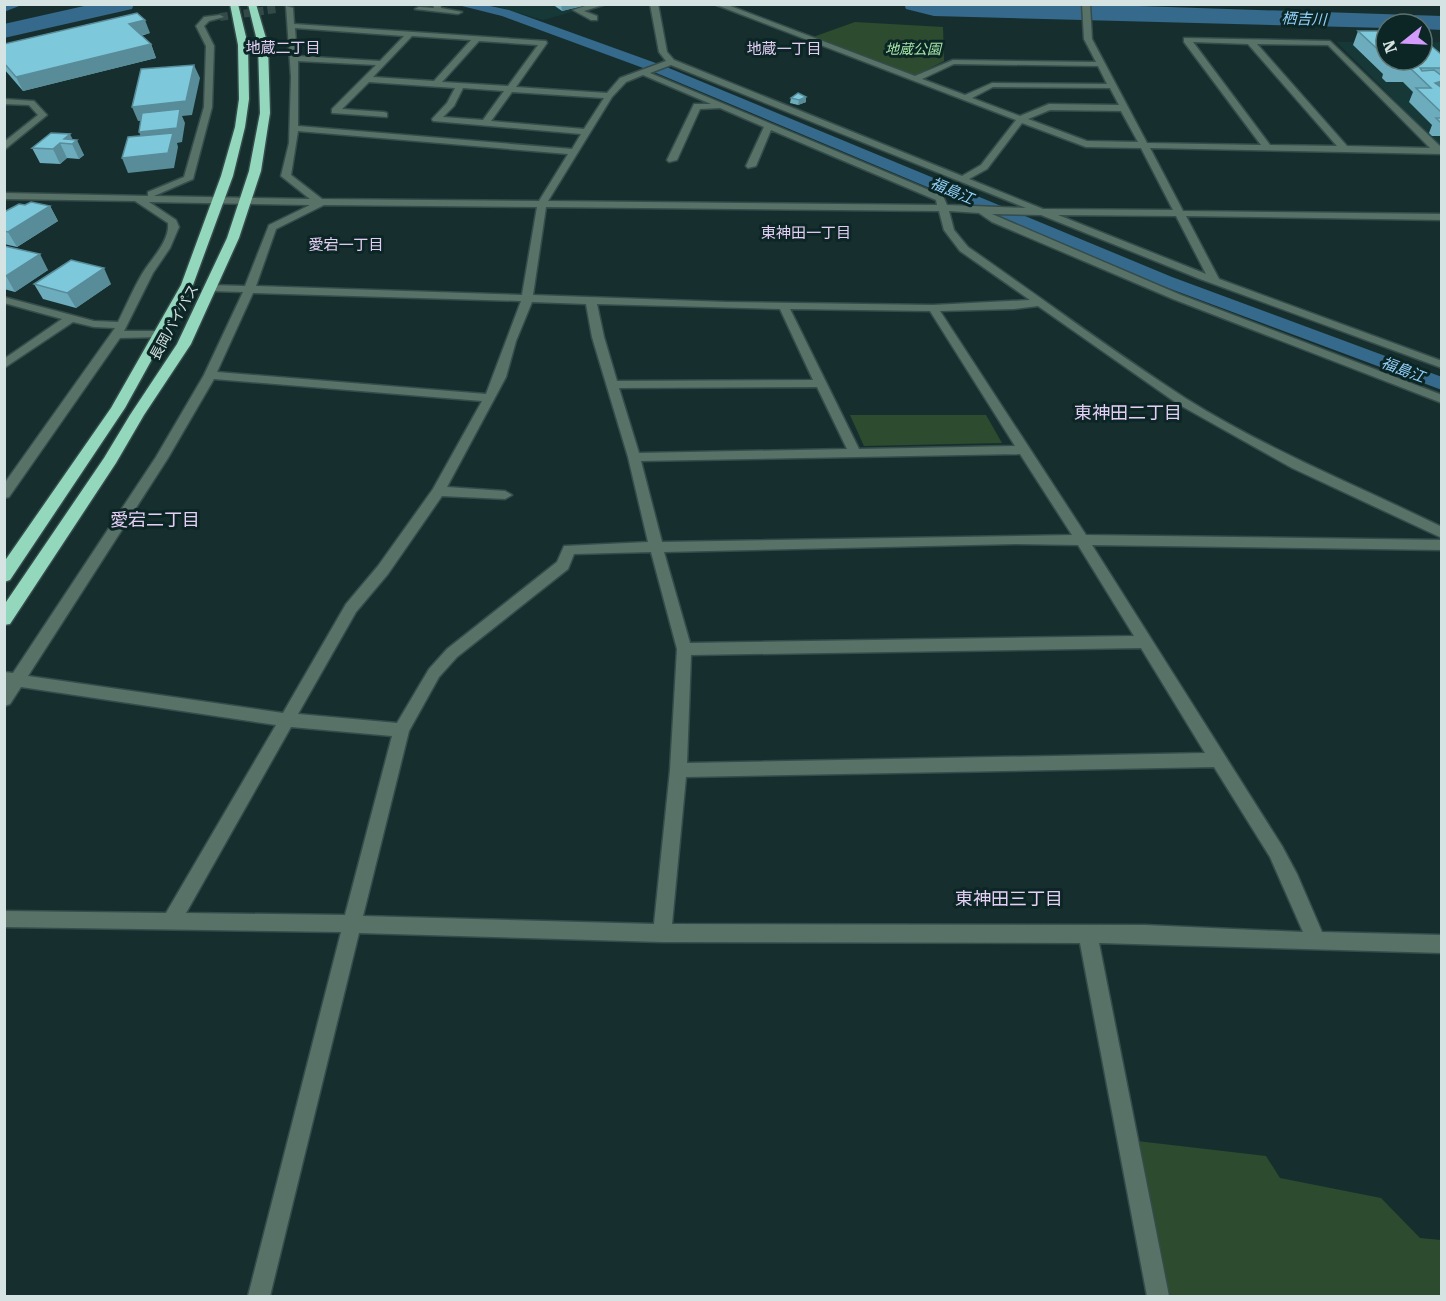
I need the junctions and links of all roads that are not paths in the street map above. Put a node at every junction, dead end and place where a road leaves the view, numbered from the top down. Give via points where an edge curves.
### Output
1 (252, 4) edge
2 (603, 4) edge
3 (654, 4) edge
4 (717, 4) edge
5 (1086, 4) edge
6 (234, 5) edge
7 (290, 7) edge
8 (437, 8) edge
9 (419, 9) dead end
10 (458, 12) dead end
11 (220, 17) tunnel mouth
12 (594, 18) dead end
13 (292, 26) junction
14 (411, 33) junction
15 (477, 38) junction
16 (1250, 41) junction
17 (293, 58) junction
18 (381, 63) junction
19 (667, 63) junction
20 (1101, 64) junction
21 (644, 71) junction
22 (367, 79) junction
23 (915, 79) junction
24 (437, 83) junction
25 (460, 86) junction
26 (1112, 86) junction
27 (510, 88) junction
28 (609, 96) junction
29 (966, 98) junction
30 (4, 101) edge
31 (723, 105) junction
32 (392, 108) dead end
33 (1124, 108) junction
34 (384, 115) junction
35 (1021, 119) junction
36 (485, 124) junction
37 (769, 124) junction
38 (293, 128) junction
39 (586, 132) junction
40 (367, 134) junction
41 (4, 147) edge
42 (1143, 147) junction
43 (1268, 148) junction
44 (1344, 149) junction
45 (1439, 151) edge
46 (573, 152) junction
47 (672, 160) dead end
48 (751, 166) dead end
49 (961, 180) junction
50 (4, 196) edge
51 (55, 196) junction
52 (134, 199) junction
53 (219, 199) junction
54 (246, 200) junction
55 (322, 202) junction
56 (542, 204) junction
57 (40, 206) edge
58 (942, 208) junction
59 (980, 210) junction
60 (1040, 212) junction
61 (1180, 214) junction
62 (1442, 217) edge
63 (1215, 281) junction
64 (212, 288) junction
65 (250, 289) junction
66 (4, 300) edge
67 (527, 300) junction
68 (591, 302) junction
69 (1041, 302) junction
70 (783, 305) junction
71 (933, 308) junction
72 (71, 318) junction
73 (120, 330) junction
74 (160, 334) junction
75 (4, 365) edge
76 (1442, 365) edge
77 (210, 375) junction
78 (819, 383) junction
79 (613, 385) junction
80 (490, 398) junction
81 (1442, 399) edge
82 (1024, 450) junction
83 (855, 453) junction
84 (634, 457) junction
85 (438, 491) junction
86 (4, 494) edge
87 (505, 495) dead end
88 (1442, 533) edge
89 (1083, 540) junction
90 (1442, 545) edge
91 (655, 546) junction
92 (4, 576) edge
93 (4, 619) edge
94 (1145, 642) junction
95 (684, 649) junction
96 (11, 679) edge
97 (4, 700) edge
98 (288, 720) junction
99 (401, 730) junction
100 (1219, 760) junction
101 (678, 770) junction
102 (4, 919) edge
103 (171, 922) junction
104 (351, 924) junction
105 (662, 933) junction
106 (1088, 934) junction
107 (1316, 941) junction
108 (1442, 944) edge
109 (259, 1296) edge
110 (1158, 1296) edge

1 - 54 highway, 長岡バイパス via 263,45 265,113
2 - 12 street via 577,10
3 - 19 street
4 - 23 street
5 - 20 street via 1087,32
6 - 53 highway, 長岡バイパス via 243,45 244,99
7 - 13 street
8 - 9 street
8 - 10 street
11 - 52 street via 207,19 200,26 210,46 208,107 188,179
13 - 14 street
13 - 17 street
14 - 15 street
14 - 18 street
15 - 24 street
15 - 27 street via 543,43
16 - 43 street via 1187,40
16 - 44 street
16 - 45 street via 1330,43
17 - 18 street
17 - 38 street
18 - 22 street
19 - 21 street
19 - 49 street
20 - 23 street via 952,59
20 - 26 street
21 - 28 street via 622,80
21 - 31 street
22 - 24 street
22 - 34 street via 335,111
23 - 29 street
24 - 25 street
25 - 27 street
25 - 36 street via 451,104 436,119
26 - 29 street via 992,84
26 - 33 street
27 - 28 street
27 - 36 street
28 - 39 street
29 - 35 street
30 - 41 street via 31,103 43,115
31 - 37 street
31 - 47 street via 698,106
32 - 34 street
33 - 35 street via 1049,107
33 - 42 street
34 - 40 street
35 - 42 street via 1086,144
35 - 49 street via 984,167
36 - 39 street
37 - 48 street
37 - 58 street via 940,198
38 - 40 street
38 - 55 street via 286,176
39 - 46 street
40 - 46 street
42 - 43 street
42 - 61 street
43 - 44 street
44 - 45 street
46 - 56 street
49 - 60 street
50 - 51 street
51 - 52 street
51 - 57 street
52 - 53 street
52 - 73 street via 167,216 174,227
53 - 54 street
53 - 74 highway, 長岡バイパス via 187,285
54 - 55 street
54 - 64 highway, 長岡バイパス
55 - 56 street
55 - 65 street via 272,227
56 - 58 street
56 - 67 street
58 - 59 street
58 - 69 street via 957,243
59 - 60 street
59 - 81 street via 995,220 1178,297
60 - 61 street
60 - 63 street
61 - 62 street
61 - 63 street
63 - 76 street
64 - 65 street
64 - 93 highway, 長岡バイパス via 184,344
65 - 67 street
65 - 77 street
66 - 72 street
67 - 68 street
67 - 80 street
68 - 70 street
68 - 79 street
69 - 71 street
69 - 88 street via 1182,401 1236,433
70 - 71 street
70 - 78 street
71 - 82 street
72 - 73 street
72 - 75 street
73 - 74 street
73 - 86 street
74 - 92 highway, 長岡バイパス via 94,446
77 - 80 street
77 - 96 street via 162,458
78 - 79 street
78 - 83 street
79 - 84 street
80 - 85 street
82 - 83 street
82 - 89 street
83 - 84 street
84 - 91 street
85 - 87 street
85 - 98 street via 383,570 351,608
89 - 90 street
89 - 91 street
89 - 94 street
91 - 95 street
91 - 99 street via 569,549 563,565 446,660
94 - 95 street
94 - 100 street
95 - 101 street
96 - 97 street
96 - 98 street
98 - 99 street
98 - 103 street
99 - 104 street
100 - 101 street
100 - 107 street via 1280,855
101 - 105 street
102 - 103 street
103 - 104 street
104 - 105 street
104 - 109 street
105 - 106 street
106 - 107 street
106 - 110 street
107 - 108 street

